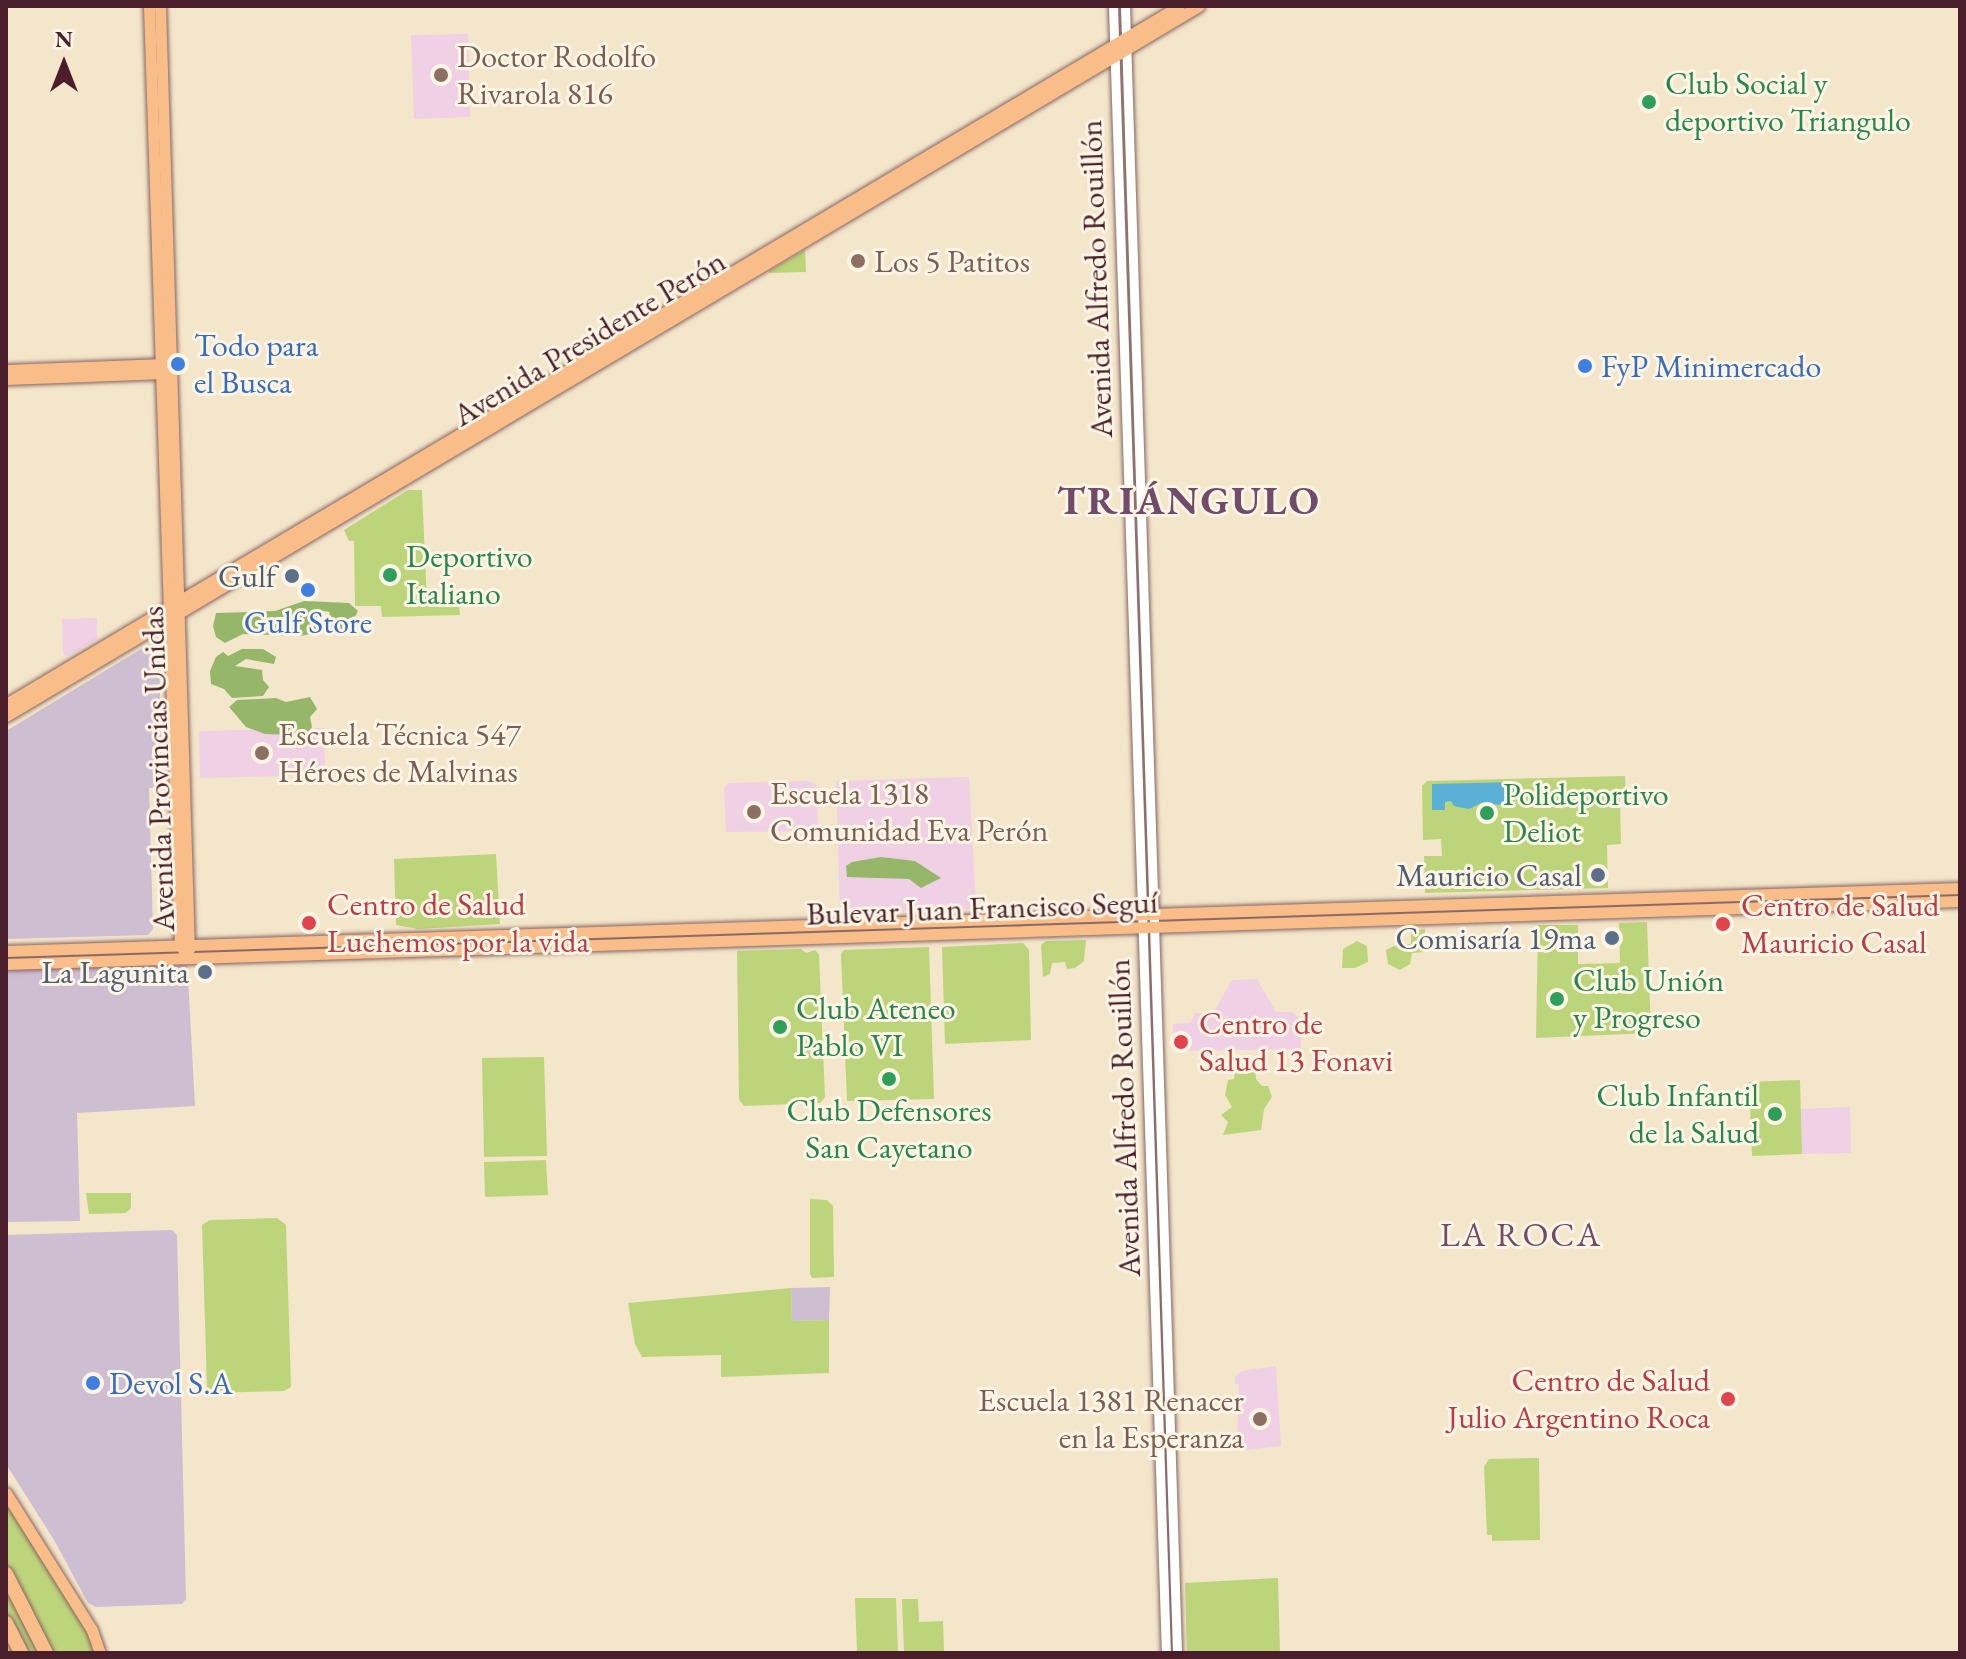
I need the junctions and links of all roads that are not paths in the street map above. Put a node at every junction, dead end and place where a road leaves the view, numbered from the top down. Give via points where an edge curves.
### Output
1 (149, 6) edge
2 (160, 6) edge
3 (1113, 6) edge
4 (1125, 6) edge
5 (1179, 6) edge
6 (1199, 6) edge
7 (1120, 47) junction
8 (165, 369) junction
9 (6, 370) edge
10 (6, 379) edge
11 (174, 611) junction
12 (6, 704) edge
13 (6, 716) edge
14 (1960, 888) edge
15 (1960, 901) edge
16 (1150, 914) junction
17 (1150, 928) junction
18 (185, 945) junction
19 (6, 951) edge
20 (187, 959) junction
21 (6, 964) edge
22 (6, 1493) edge
23 (6, 1574) edge
24 (6, 1623) edge
25 (21, 1653) edge
26 (46, 1653) edge
27 (100, 1653) edge
28 (1166, 1653) edge
29 (1177, 1653) edge

1 - 8 main road, Avenida Provincias Unidas
2 - 8 main road, Avenida Provincias Unidas
3 - 7 street, Avenida Alfredo Rouillón
4 - 7 street, Avenida Alfredo Rouillón
5 - 7 main road, Avenida Presidente Perón
6 - 7 main road, Avenida Presidente Perón
7 - 11 main road, Avenida Presidente Perón
7 - 16 street, Avenida Alfredo Rouillón
8 - 9 main road
8 - 10 main road
8 - 11 main road, Avenida Provincias Unidas
11 - 12 main road, Avenida Presidente Perón
11 - 13 main road, Avenida Presidente Perón
11 - 18 main road, Avenida Provincias Unidas
14 - 16 main road, Bulevar Juan Francisco Seguí
15 - 17 main road, Bulevar Juan Francisco Seguí
16 - 17 street, Avenida Alfredo Rouillón
16 - 18 main road, Bulevar Juan Francisco Seguí
17 - 20 main road, Bulevar Juan Francisco Seguí
17 - 28 street, Avenida Alfredo Rouillón
17 - 29 street, Avenida Alfredo Rouillón
18 - 19 main road, Bulevar Juan Francisco Seguí
18 - 20 main road, Avenida Provincias Unidas
20 - 21 main road, Bulevar Juan Francisco Seguí
22 - 27 main road via 92,1630
23 - 26 highway
24 - 25 highway

